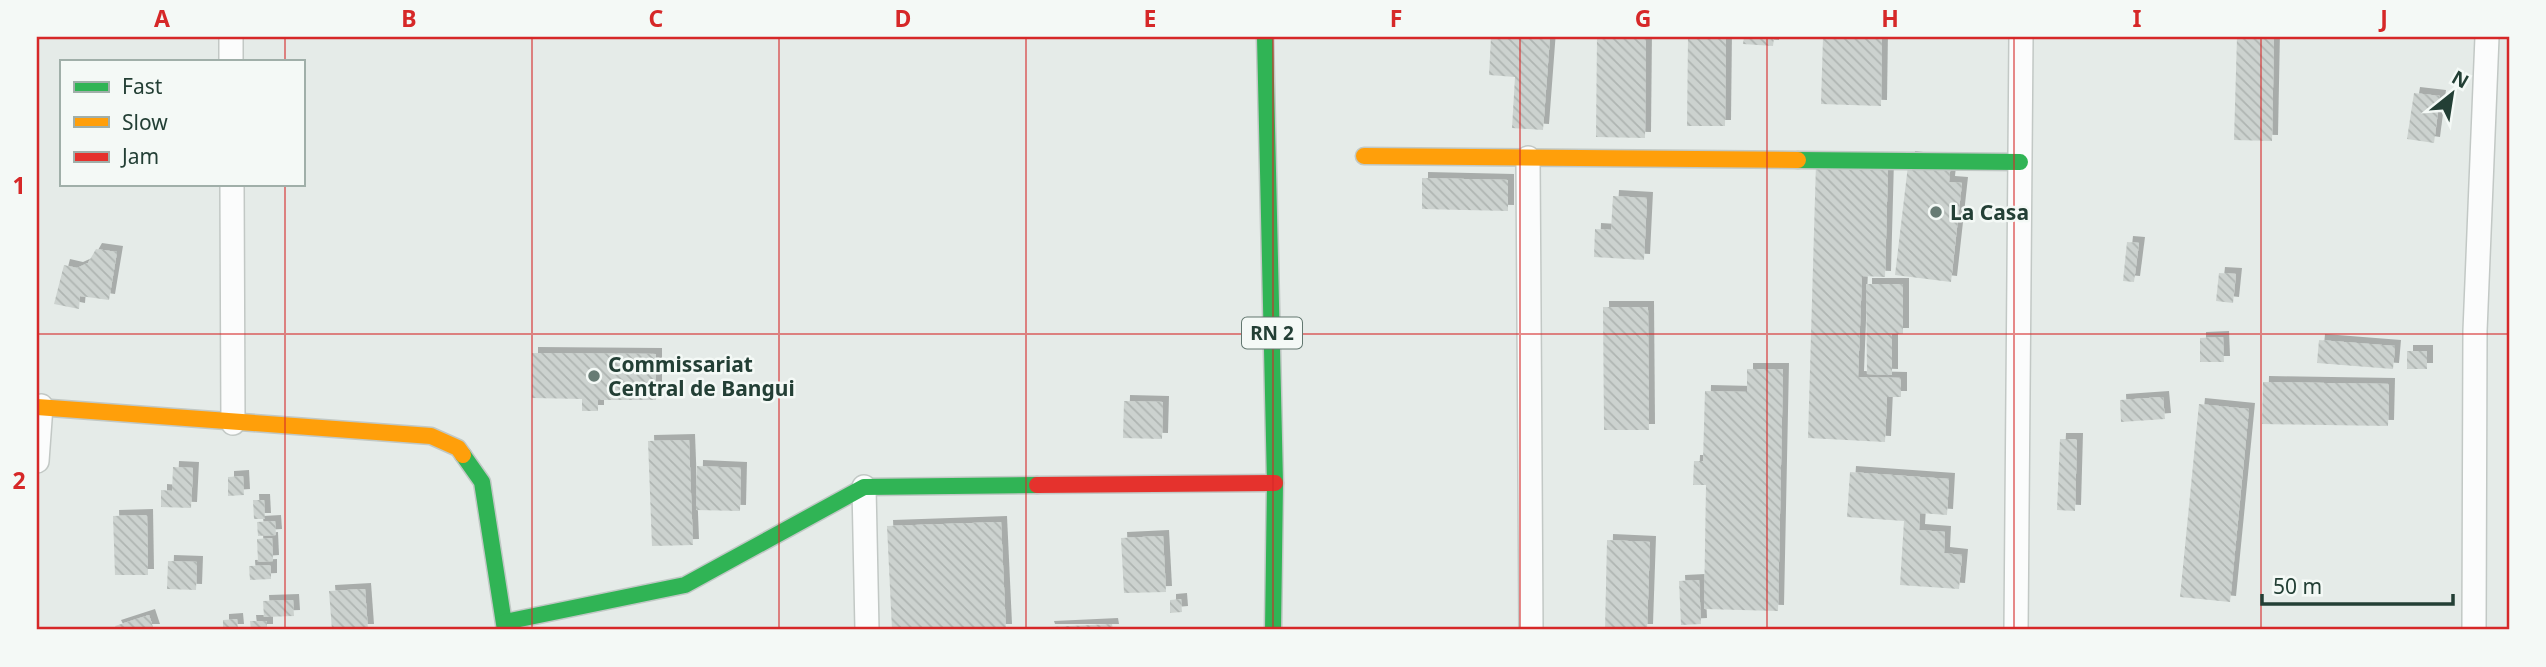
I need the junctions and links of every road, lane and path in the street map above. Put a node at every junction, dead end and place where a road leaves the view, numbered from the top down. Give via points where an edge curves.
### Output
1 (231, 37) edge
2 (1265, 37) edge
3 (2021, 37) edge
4 (2487, 37) edge
5 (231, 60) edge
6 (1364, 156) dead end
7 (1528, 158) junction
8 (2020, 162) junction
9 (232, 186) edge
10 (39, 407) edge
11 (233, 423) junction
12 (37, 452) edge
13 (37, 461) edge
14 (1276, 483) junction
15 (864, 487) junction
16 (505, 626) edge
17 (867, 630) edge
18 (1273, 630) edge
19 (1531, 630) edge
20 (2016, 630) edge
21 (2474, 630) edge

1 - 5 street
2 - 14 street, RN 2
3 - 8 street
4 - 21 street via 2475,331
6 - 7 street
7 - 8 street
7 - 19 street
8 - 20 street
9 - 11 street
10 - 11 street
10 - 12 street
11 - 16 street via 431,436 458,448 482,482
12 - 13 street
14 - 15 street
14 - 18 street, RN 2
15 - 16 street via 685,585
15 - 17 street

